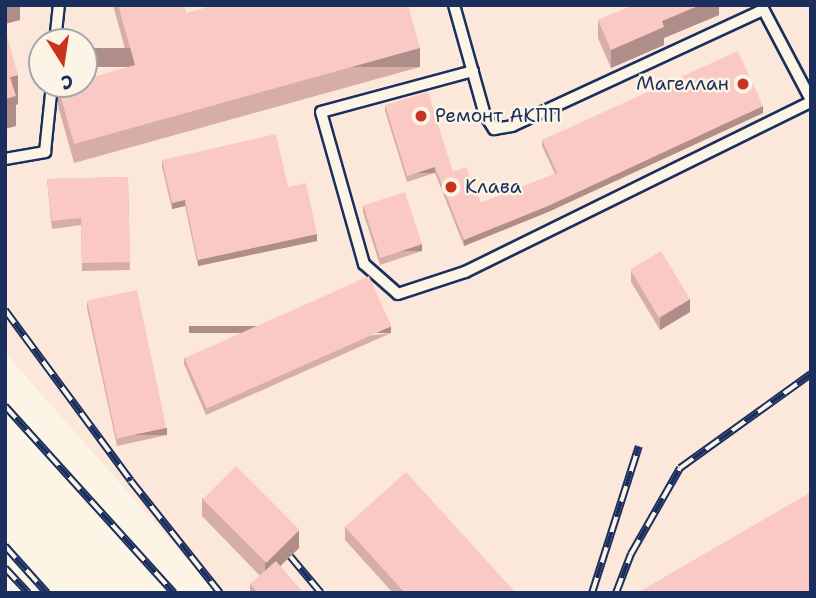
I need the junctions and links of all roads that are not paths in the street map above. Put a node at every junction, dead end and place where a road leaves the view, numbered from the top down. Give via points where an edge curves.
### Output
1 (59, 5) edge
2 (454, 5) edge
3 (762, 7) edge
4 (57, 28) edge
5 (473, 71) junction
6 (51, 98) edge
7 (811, 101) edge
8 (5, 159) edge

1 - 4 lane
2 - 5 lane
3 - 5 lane via 512,126 494,129 485,115
3 - 7 lane
5 - 7 lane via 321,112 364,264 398,294 465,272
6 - 8 lane via 46,152

